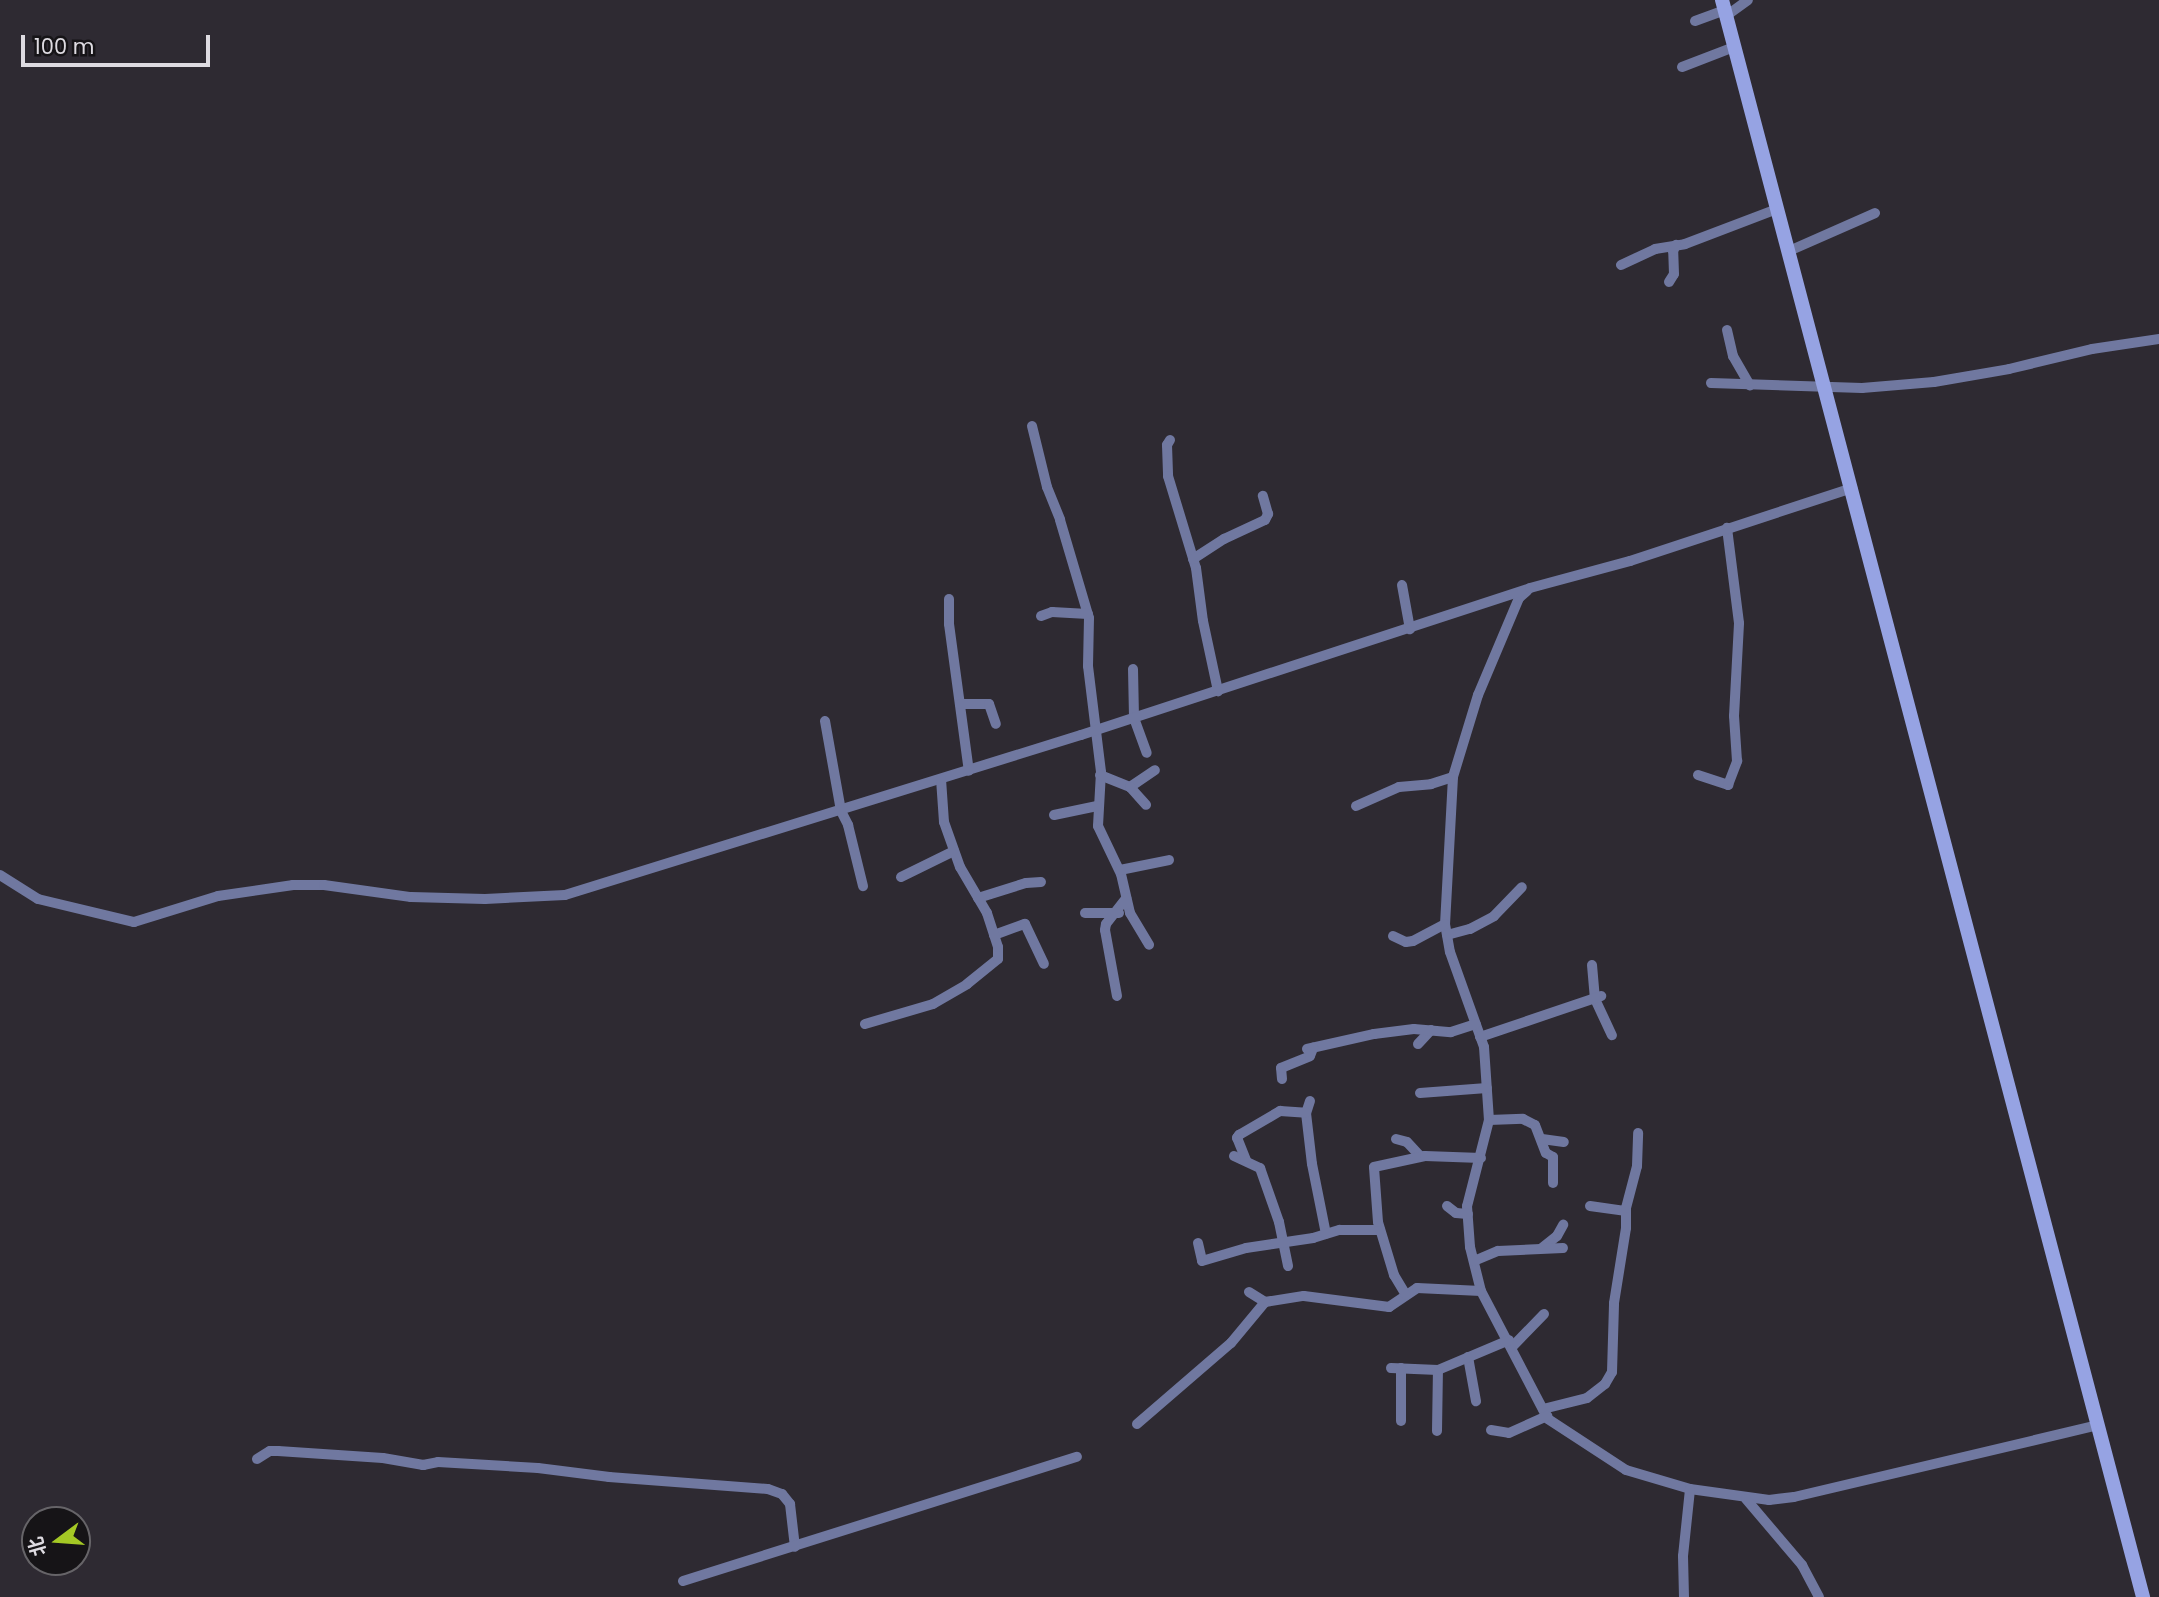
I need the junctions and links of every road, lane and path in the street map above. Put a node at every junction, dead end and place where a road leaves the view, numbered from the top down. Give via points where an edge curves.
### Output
1 (1748, 0) edge
2 (1724, 9) edge
3 (1695, 21) dead end
4 (1734, 47) junction
5 (1682, 67) dead end
6 (1777, 209) junction
7 (1875, 214) dead end
8 (1676, 245) junction
9 (1788, 251) junction
10 (1621, 265) dead end
11 (1669, 282) dead end
12 (1727, 330) dead end
13 (2159, 339) edge
14 (1711, 383) dead end
15 (1750, 385) junction
16 (1825, 388) junction
17 (1032, 426) dead end
18 (1170, 440) dead end
19 (1852, 488) junction
20 (1263, 496) dead end
21 (1727, 528) junction
22 (1194, 559) junction
23 (1402, 585) dead end
24 (1530, 588) junction
25 (949, 599) dead end
26 (1088, 614) junction
27 (1041, 616) dead end
28 (1410, 629) junction
29 (1133, 669) dead end
30 (1219, 691) junction
31 (960, 704) junction
32 (1134, 718) junction
33 (825, 721) dead end
34 (996, 724) dead end
35 (1097, 730) junction
36 (1147, 753) dead end
37 (969, 771) junction
38 (1155, 771) dead end
39 (1100, 775) junction
40 (1698, 775) dead end
41 (1453, 777) junction
42 (941, 779) junction
43 (1130, 787) junction
44 (1146, 805) dead end
45 (1097, 806) junction
46 (1356, 806) dead end
47 (841, 811) junction
48 (1054, 816) dead end
49 (954, 851) junction
50 (1169, 860) dead end
51 (1120, 870) junction
52 (0, 875) edge
53 (901, 877) dead end
54 (1041, 882) dead end
55 (863, 886) dead end
56 (1521, 887) dead end
57 (978, 898) junction
58 (1126, 898) junction
59 (1085, 913) dead end
60 (1114, 913) junction
61 (1130, 913) junction
62 (1446, 930) junction
63 (994, 934) junction
64 (1393, 936) dead end
65 (1149, 945) dead end
66 (1044, 964) dead end
67 (1592, 965) dead end
68 (1117, 996) dead end
69 (1598, 998) junction
70 (865, 1024) dead end
71 (1476, 1024) junction
72 (1431, 1030) junction
73 (1612, 1035) dead end
74 (1480, 1037) junction
75 (1418, 1044) dead end
76 (1282, 1079) dead end
77 (1487, 1087) junction
78 (1420, 1093) dead end
79 (1310, 1101) dead end
80 (1306, 1113) junction
81 (1489, 1120) junction
82 (1638, 1133) dead end
83 (1396, 1139) dead end
84 (1542, 1139) junction
85 (1564, 1142) dead end
86 (1234, 1156) dead end
87 (1420, 1156) junction
88 (1481, 1158) junction
89 (1246, 1160) junction
90 (1553, 1183) dead end
91 (1447, 1206) dead end
92 (1590, 1206) dead end
93 (1625, 1211) junction
94 (1468, 1214) junction
95 (1563, 1225) dead end
96 (1380, 1230) junction
97 (1326, 1234) junction
98 (1282, 1242) junction
99 (1198, 1243) dead end
100 (1563, 1248) dead end
101 (1538, 1250) junction
102 (1474, 1261) junction
103 (1288, 1266) dead end
104 (1481, 1291) junction
105 (1249, 1292) dead end
106 (1406, 1295) junction
107 (1265, 1303) junction
108 (1544, 1314) dead end
109 (1511, 1343) junction
110 (1468, 1357) junction
111 (1438, 1370) junction
112 (1476, 1401) dead end
113 (1545, 1413) junction
114 (1401, 1421) dead end
115 (1137, 1424) dead end
116 (2098, 1424) junction
117 (1491, 1430) dead end
118 (1437, 1432) dead end
119 (1077, 1457) dead end
120 (257, 1459) dead end
121 (1689, 1489) junction
122 (1746, 1499) junction
123 (795, 1547) junction
124 (683, 1581) dead end
125 (1684, 1597) edge
126 (1819, 1597) edge
127 (2143, 1597) edge

1 - 2 street
2 - 3 street
2 - 4 street
4 - 5 street
4 - 6 street
6 - 8 street
6 - 9 street
7 - 9 street
8 - 10 street via 1654,249
8 - 11 street
9 - 16 street
12 - 15 street via 1733,356
13 - 16 street via 1950,380
14 - 15 street
15 - 16 street
16 - 19 street
17 - 26 street
18 - 22 street via 1168,476
19 - 21 street
19 - 116 street
20 - 22 street via 1265,520
21 - 24 street
21 - 40 street via 1738,623 1737,761 1728,785
22 - 30 street
23 - 28 street
24 - 28 street
24 - 41 street via 1519,598 1478,695
25 - 31 street
26 - 27 street via 1052,612
26 - 35 street via 1088,666
28 - 30 street
29 - 32 street
30 - 32 street
31 - 34 street via 989,704
31 - 37 street
32 - 35 street
32 - 36 street
33 - 47 street
35 - 37 street
35 - 39 street
37 - 42 street
38 - 43 street
39 - 43 street
39 - 45 street
41 - 46 street via 1399,787
41 - 62 street
42 - 47 street
42 - 49 street via 944,822
43 - 44 street
45 - 48 street
45 - 51 street via 1098,826
47 - 52 street via 565,895 411,897 293,885 218,896 134,922 38,899
47 - 55 street
49 - 53 street
49 - 57 street
50 - 51 street
51 - 58 street
54 - 57 street
56 - 62 street via 1494,916 1470,929
57 - 63 street
58 - 60 street
58 - 61 street
59 - 60 street
60 - 61 street
60 - 68 street via 1106,924 1105,938
61 - 65 street
62 - 64 street via 1406,942
62 - 71 street
63 - 66 street via 1025,924
63 - 70 street via 998,959 967,984 933,1004
67 - 69 street
69 - 73 street
69 - 74 street
71 - 72 street via 1451,1032
71 - 74 street
72 - 75 street
72 - 76 street via 1403,1030 1310,1049 1310,1056 1282,1068
74 - 77 street
77 - 78 street
77 - 81 street
79 - 80 street
80 - 89 street via 1280,1111 1239,1135
80 - 97 street via 1315,1191
81 - 84 street via 1530,1121
81 - 88 street
82 - 93 street via 1637,1166
83 - 87 street via 1407,1142
84 - 85 street
84 - 90 street via 1546,1153 1553,1157
86 - 89 street
87 - 88 street
87 - 96 street via 1374,1167
88 - 94 street
89 - 98 street via 1263,1174
91 - 94 street
92 - 93 street
93 - 113 street via 1610,1378 1587,1398
94 - 102 street
95 - 101 street via 1557,1236
96 - 97 street
96 - 106 street via 1394,1275
97 - 98 street
98 - 99 street via 1202,1261
98 - 103 street
100 - 101 street
101 - 102 street via 1497,1251
102 - 104 street
104 - 106 street via 1425,1287
104 - 109 street
105 - 107 street
106 - 107 street via 1389,1307 1304,1296
107 - 115 street via 1230,1343
108 - 109 street
109 - 110 street
109 - 113 street
110 - 111 street
110 - 112 street
111 - 114 street via 1396,1368
111 - 118 street
113 - 117 street via 1509,1433
113 - 121 street via 1626,1470
116 - 122 street via 1794,1497
116 - 127 street
119 - 123 street
120 - 123 street via 278,1451 768,1489 790,1503
121 - 122 street
121 - 125 street
122 - 126 street via 1802,1564
123 - 124 street

